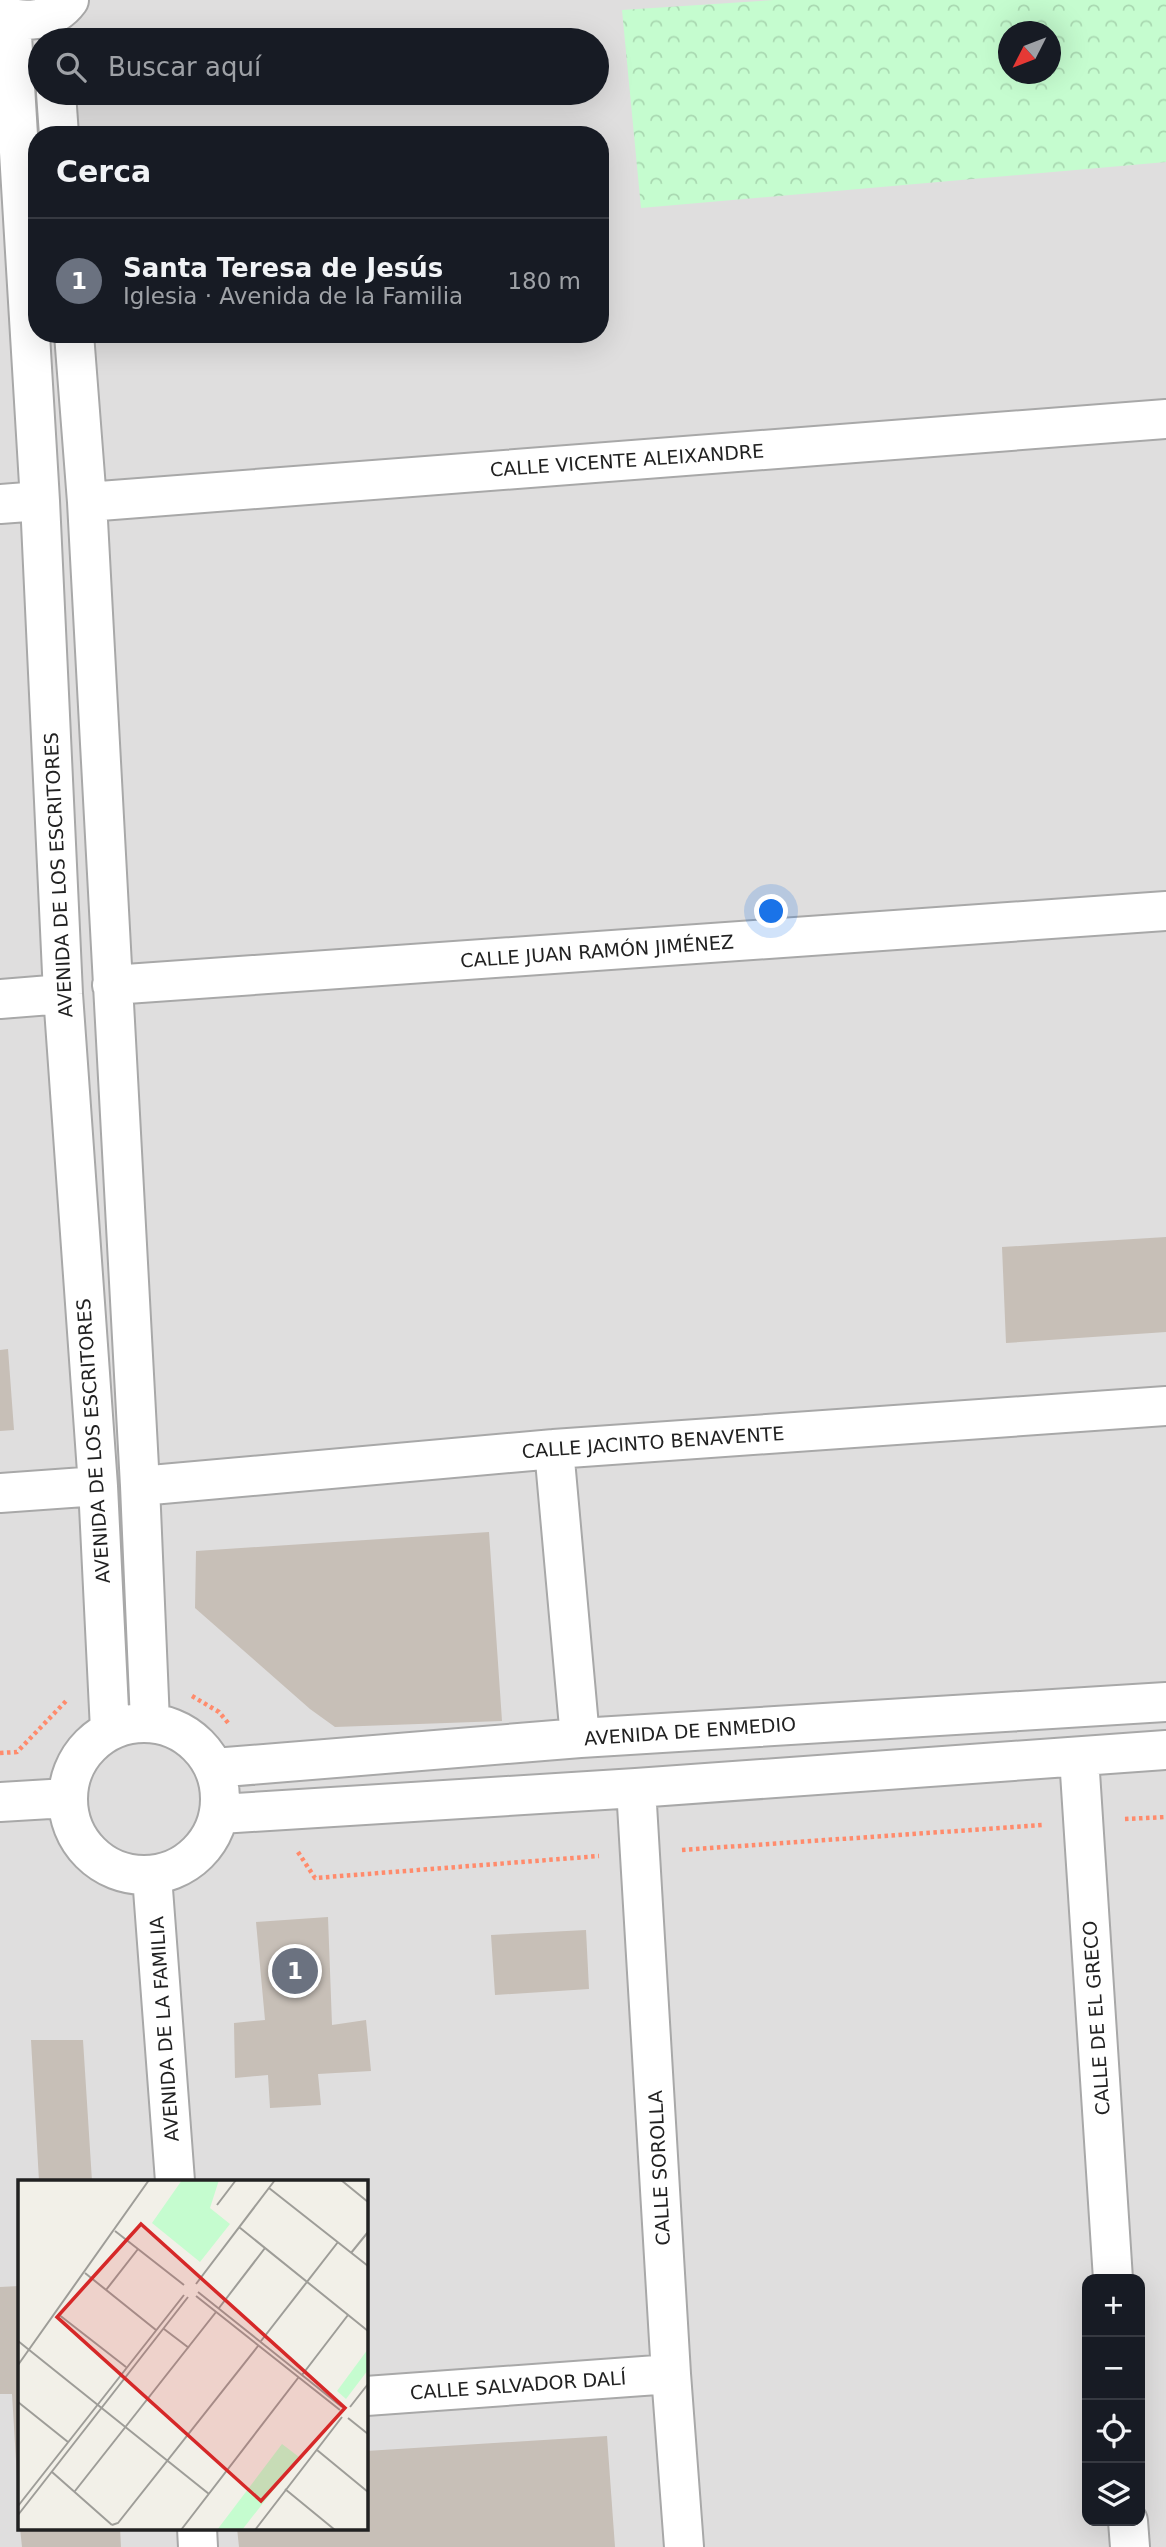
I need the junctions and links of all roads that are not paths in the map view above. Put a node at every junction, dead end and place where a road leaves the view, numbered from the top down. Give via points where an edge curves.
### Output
1 (6, 17) edge
2 (57, 19) edge
3 (57, 105) edge
4 (58, 126) edge
5 (28, 330) edge
6 (29, 343) edge
7 (75, 343) edge
8 (1166, 419) edge
9 (40, 501) junction
10 (87, 502) junction
11 (0, 504) edge
12 (1166, 911) edge
13 (113, 985) junction
14 (63, 994) junction
15 (0, 999) edge
16 (1166, 1406) edge
17 (554, 1449) junction
18 (97, 1486) junction
19 (140, 1486) junction
20 (0, 1493) edge
21 (1166, 1702) edge
22 (150, 1722) junction
23 (110, 1730) junction
24 (580, 1738) junction
25 (1166, 1750) edge
26 (1079, 1757) junction
27 (214, 1768) junction
28 (636, 1788) junction
29 (67, 1798) junction
30 (0, 1802) edge
31 (220, 1814) junction
32 (152, 1876) junction
33 (175, 2180) edge
34 (1113, 2274) edge
35 (671, 2374) junction
36 (368, 2396) edge
37 (1128, 2526) edge
38 (684, 2547) edge
39 (1130, 2547) edge

1 - 2 street
1 - 5 street, AVENIDA DE LOS ESCRITORES
3 - 4 street
6 - 9 street, AVENIDA DE LOS ESCRITORES
7 - 10 street
8 - 10 street, CALLE VICENTE ALEIXANDRE
9 - 11 street
9 - 14 street, AVENIDA DE LOS ESCRITORES
10 - 13 street
12 - 13 street, CALLE JUAN RAMÓN JIMÉNEZ
13 - 19 street
14 - 15 street
14 - 18 street, AVENIDA DE LOS ESCRITORES
16 - 17 street, CALLE JACINTO BENAVENTE
17 - 19 street, CALLE JACINTO BENAVENTE
17 - 24 street
18 - 20 street
18 - 23 street, AVENIDA DE LOS ESCRITORES
19 - 22 street
21 - 24 street, AVENIDA DE ENMEDIO
22 - 23 street
22 - 27 street via 188,1736 204,1750
23 - 29 street via 91,1743 77,1761
24 - 27 street, AVENIDA DE ENMEDIO
25 - 26 street
26 - 28 street
26 - 34 street, CALLE DE EL GRECO
27 - 31 street via 221,1790
28 - 31 street
28 - 35 street, CALLE SOROLLA
29 - 30 street
29 - 32 street via 76,1834 86,1849 105,1865 128,1874
31 - 32 street via 212,1837 197,1856 176,1870
32 - 33 street, AVENIDA DE LA FAMILIA
35 - 36 street, CALLE SALVADOR DALÍ
35 - 38 street, CALLE SOROLLA
37 - 39 street

